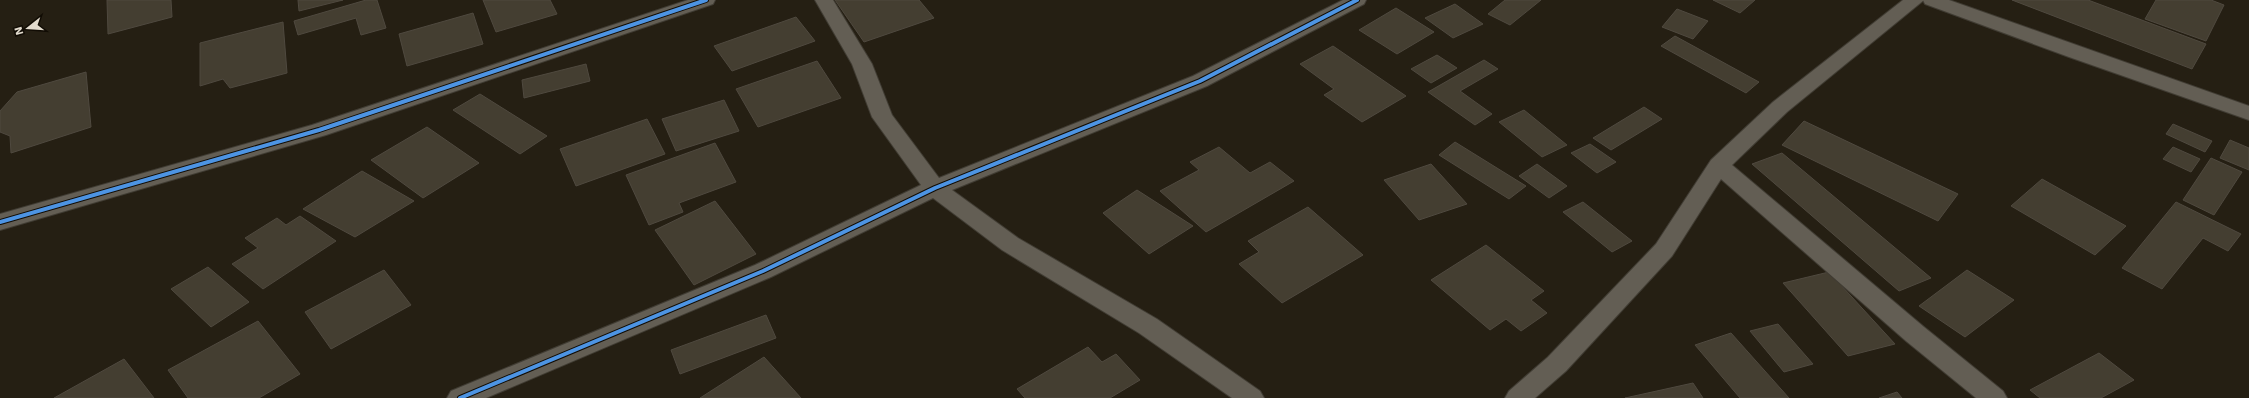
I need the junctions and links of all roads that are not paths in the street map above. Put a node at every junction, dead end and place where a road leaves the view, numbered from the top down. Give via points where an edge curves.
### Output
1 (706, 0) edge
2 (824, 0) edge
3 (1357, 0) edge
4 (1915, 0) edge
5 (1932, 0) edge
6 (2249, 113) edge
7 (1719, 165) junction
8 (935, 188) junction
9 (0, 222) edge
10 (460, 398) edge
11 (1251, 398) edge
12 (1518, 398) edge
13 (1994, 398) edge

1 - 9 street via 319,130
2 - 8 street via 862,64 882,117
3 - 8 street via 1200,81
4 - 7 street via 1780,107
5 - 6 street
7 - 12 street via 1664,250 1557,364
7 - 13 street via 1915,334
8 - 10 street via 763,271
8 - 11 street via 1010,244 1148,326

